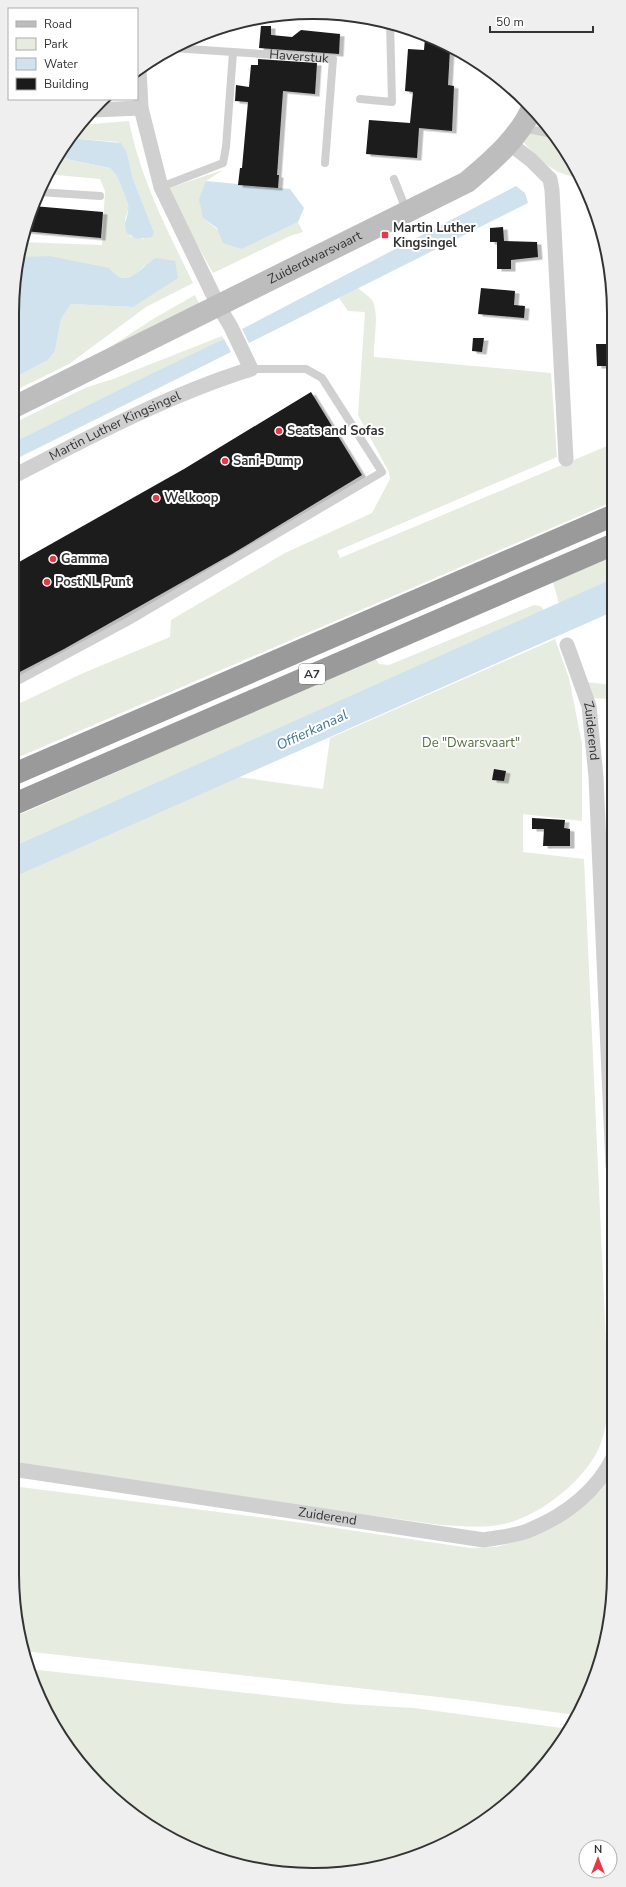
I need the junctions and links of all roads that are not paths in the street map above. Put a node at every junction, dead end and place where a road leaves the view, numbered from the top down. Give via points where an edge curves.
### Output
1 (390, 29) edge
2 (183, 49) edge
3 (232, 52) junction
4 (139, 76) edge
5 (360, 99) dead end
6 (141, 108) junction
7 (101, 110) edge
8 (529, 113) edge
9 (546, 134) edge
10 (515, 135) junction
11 (326, 163) dead end
12 (394, 179) dead end
13 (161, 187) junction
14 (45, 192) edge
15 (100, 196) dead end
16 (407, 212) junction
17 (218, 306) junction
18 (251, 370) junction
19 (19, 405) edge
20 (566, 459) dead end
21 (19, 473) edge
22 (607, 518) edge
23 (607, 547) edge
24 (567, 645) dead end
25 (19, 680) edge
26 (19, 772) edge
27 (19, 802) edge
28 (606, 846) edge
29 (607, 892) edge
30 (607, 1469) edge
31 (19, 1470) edge

1 - 5 lane via 392,102
2 - 3 lane, Haverstuk
3 - 11 lane, Haverstuk via 333,59
3 - 13 lane via 223,163
4 - 6 street
6 - 7 street
6 - 13 street
8 - 10 street, Zuiderdwarsvaart
9 - 10 lane
10 - 16 street, Zuiderdwarsvaart via 492,162 467,182
10 - 20 street via 531,160 550,179 552,190
12 - 16 lane
13 - 17 street
14 - 15 lane
16 - 17 street, Zuiderdwarsvaart
17 - 18 street
17 - 19 street
18 - 21 street, Martin Luther Kingsingel via 167,401
18 - 25 lane via 306,370 322,378 382,472 128,621
22 - 26 highway, A7
23 - 27 highway, A7
24 - 28 street, Zuiderend via 589,706
28 - 29 street, Zuiderend
30 - 31 street, Zuiderend via 576,1504 531,1530 484,1540

